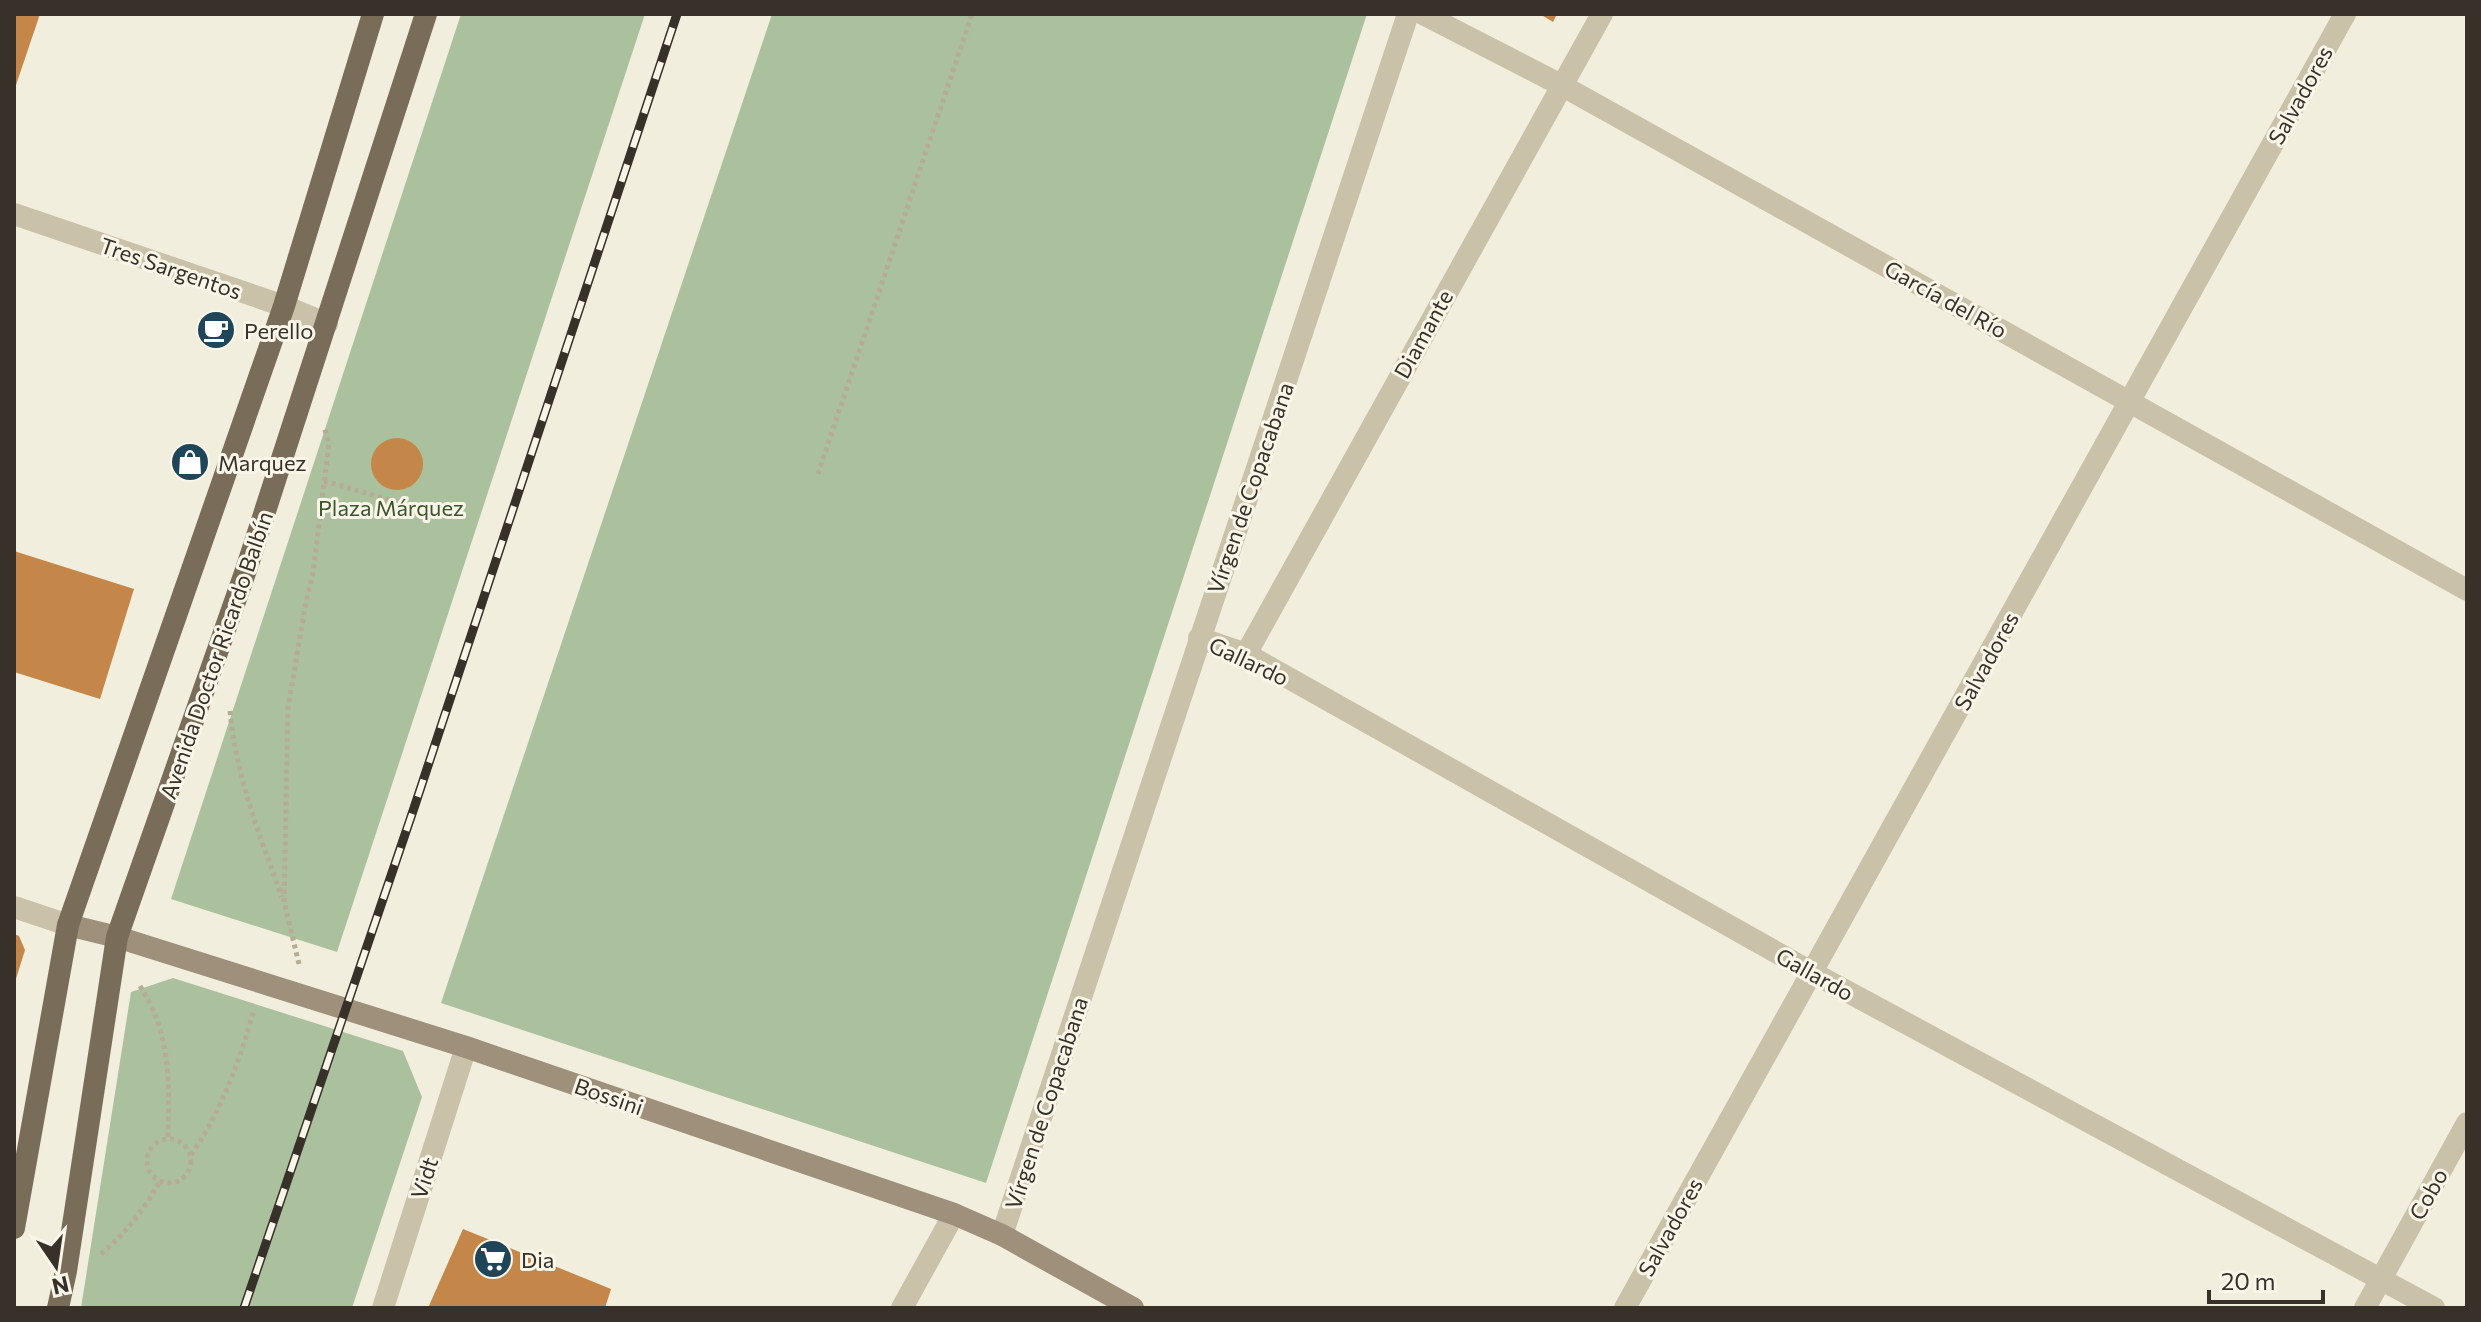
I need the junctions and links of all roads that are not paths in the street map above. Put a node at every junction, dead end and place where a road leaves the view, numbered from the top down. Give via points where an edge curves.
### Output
1 (373, 14) edge
2 (426, 14) edge
3 (1408, 14) edge
4 (1423, 14) edge
5 (1602, 14) edge
6 (2345, 14) edge
7 (1561, 85) junction
8 (14, 214) edge
9 (284, 306) junction
10 (327, 324) junction
11 (2130, 401) junction
12 (2467, 590) edge
13 (1199, 638) junction
14 (1246, 654) junction
15 (14, 907) edge
16 (68, 925) junction
17 (117, 937) junction
18 (1813, 973) junction
19 (466, 1047) junction
20 (2467, 1123) edge
21 (954, 1214) junction
22 (14, 1228) edge
23 (1002, 1235) junction
24 (2381, 1279) junction
25 (58, 1308) edge
26 (383, 1308) edge
27 (902, 1308) edge
28 (1133, 1308) edge
29 (1625, 1308) edge
30 (2365, 1308) edge
31 (2434, 1308) edge

1 - 9 main road
2 - 10 main road, Avenida Doctor Ricardo Balbín
3 - 13 street, Vírgen de Copacabana
4 - 7 street, García del Río
5 - 7 street, Diamante
6 - 11 street, Salvadores
7 - 11 street, García del Río
7 - 14 street, Diamante
8 - 9 street, Tres Sargentos
9 - 10 street, Tres Sargentos
9 - 16 main road
10 - 17 main road, Avenida Doctor Ricardo Balbín
11 - 12 street, García del Río
11 - 18 street, Salvadores
13 - 14 street, Gallardo
13 - 23 street, Vírgen de Copacabana
14 - 18 street, Gallardo
15 - 16 street
16 - 17 main road, Bossini
16 - 22 main road
17 - 19 main road, Bossini
17 - 25 main road, Avenida Doctor Ricardo Balbín
18 - 24 street, Gallardo
18 - 29 street, Salvadores
19 - 21 main road, Bossini
19 - 26 street, Vidt
20 - 24 street, Cobo
21 - 23 main road, Bossini
21 - 27 street
23 - 28 main road, Bossini
24 - 30 street, Cobo
24 - 31 street, Gallardo

